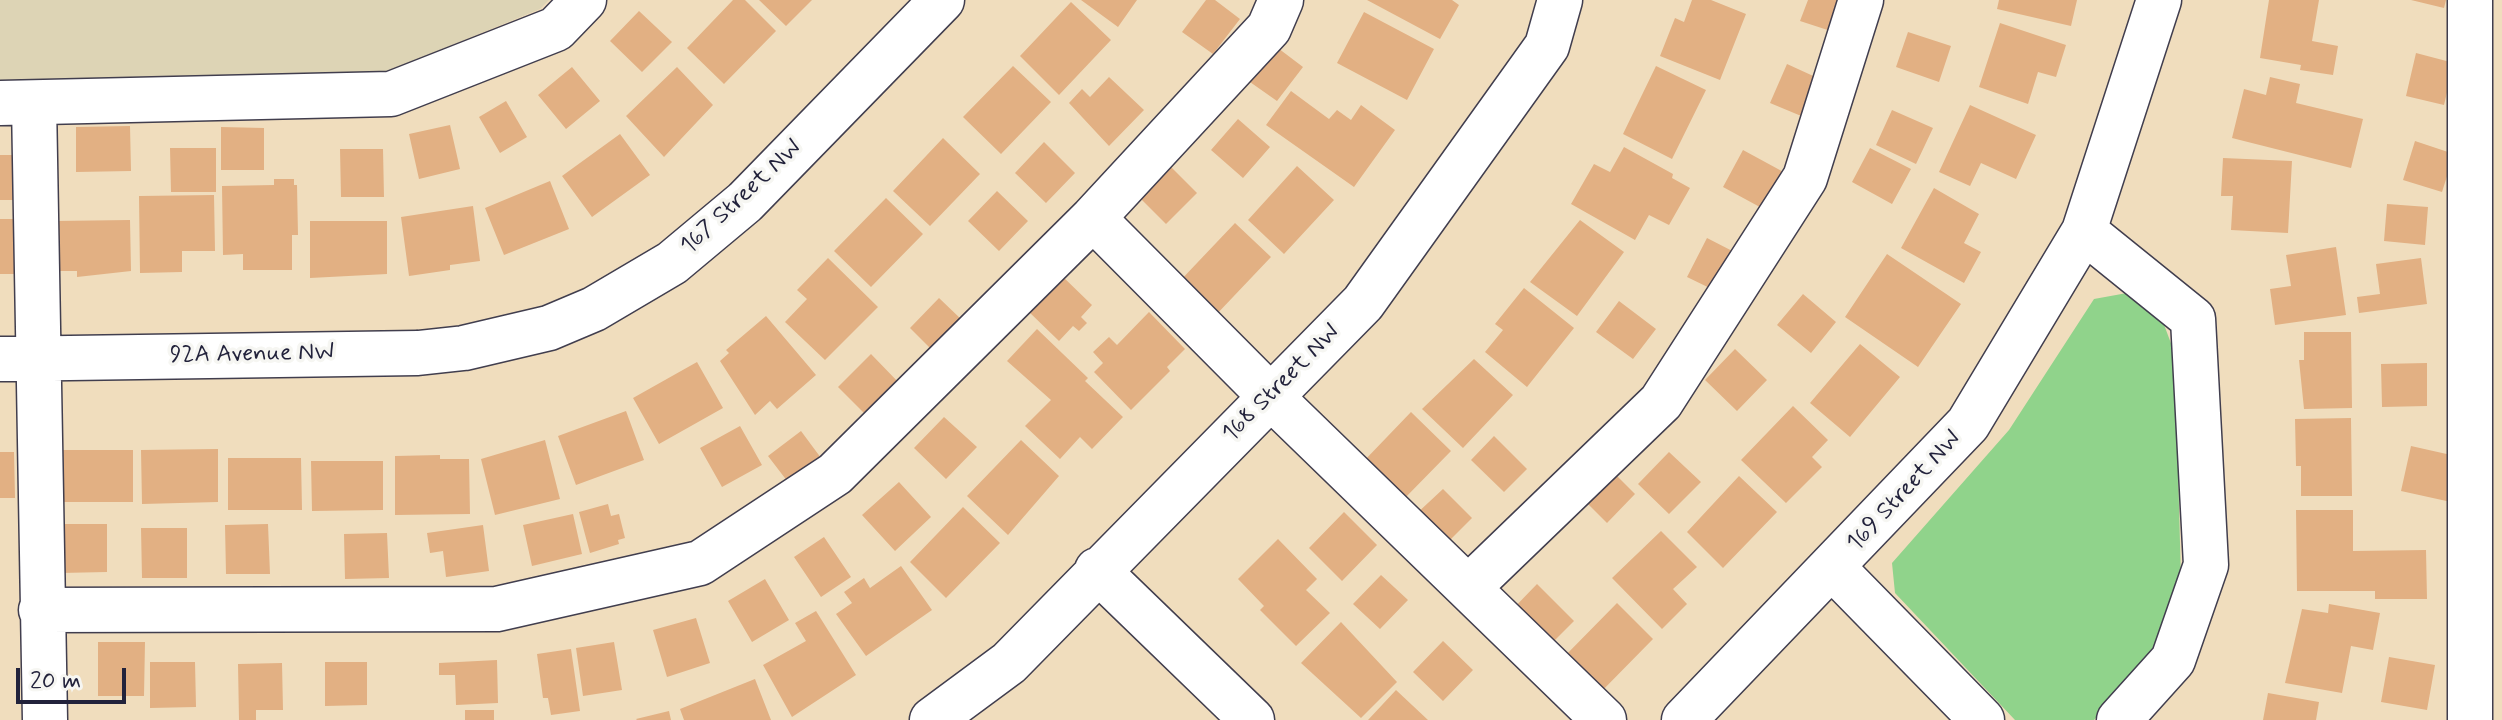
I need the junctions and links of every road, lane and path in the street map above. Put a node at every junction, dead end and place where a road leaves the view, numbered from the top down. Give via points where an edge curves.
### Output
1 (584, 0) edge
2 (942, 0) edge
3 (1281, 0) edge
4 (1560, 0) edge
5 (1861, 0) edge
6 (2159, 0) edge
7 (2470, 0) edge
8 (17, 103) edge
9 (1093, 218) junction
10 (2084, 231) junction
11 (504, 340) joint
12 (20, 358) edge
13 (1270, 396) junction
14 (1833, 568) junction
15 (1097, 570) junction
16 (1468, 588) junction
17 (41, 610) junction
18 (45, 720) edge
19 (932, 720) edge
20 (1252, 720) edge
21 (1604, 720) edge
22 (1684, 720) edge
23 (1982, 720) edge
24 (2119, 720) edge
25 (2470, 720) edge

1 - 8 street via 556,29 391,94
2 - 11 street, 167 Street NW via 707,237 594,309
3 - 9 street via 1269,28
4 - 13 street, 168 Street NW via 1547,46 1363,303
5 - 16 street via 1805,178 1661,402
6 - 10 street, 169 Street NW
7 - 25 street
8 - 12 street
9 - 13 street
9 - 17 street via 835,474 700,563 497,609
10 - 14 street, 169 Street NW via 1968,424
10 - 24 street via 2193,319 2206,565 2173,660
11 - 12 street, 92A Avenue NW via 418,353
12 - 17 street
13 - 15 street, 168 Street NW
13 - 16 street
14 - 22 street
14 - 23 street, 169 Street NW
15 - 19 street, 168 Street NW via 1009,663
15 - 20 street
16 - 21 street
17 - 18 street

